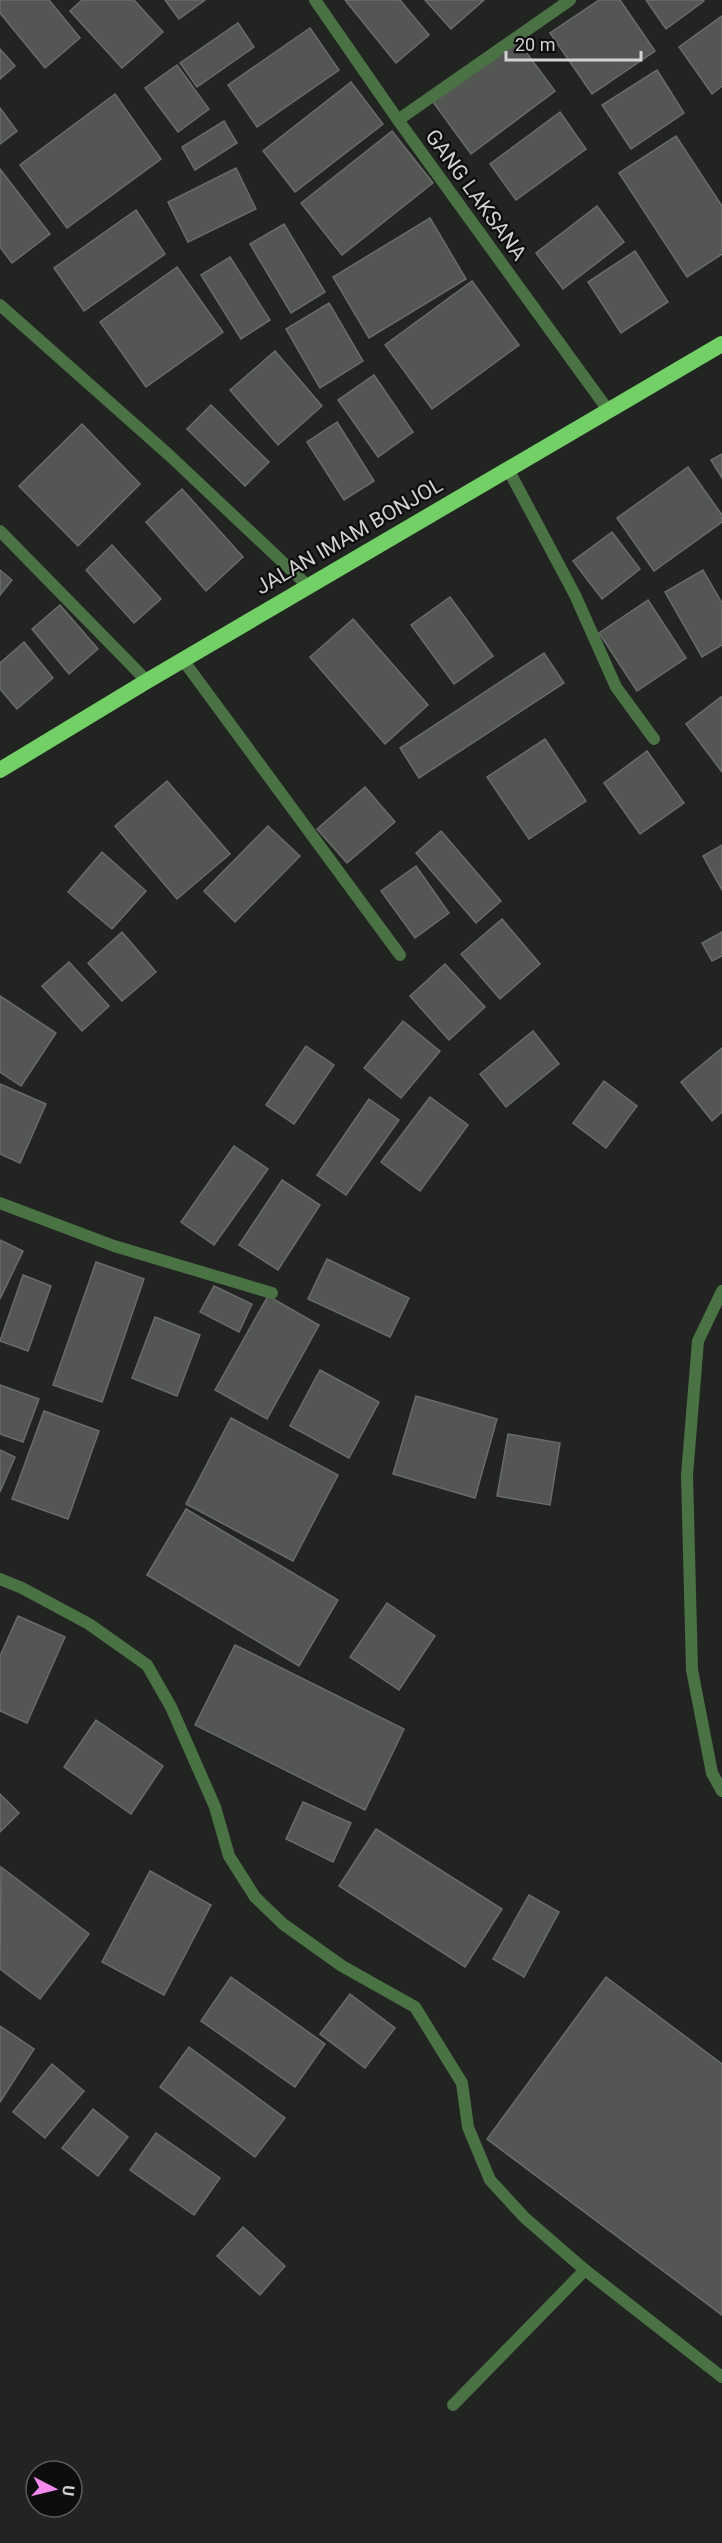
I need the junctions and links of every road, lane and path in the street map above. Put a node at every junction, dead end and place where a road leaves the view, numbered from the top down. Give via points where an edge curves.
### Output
1 (315, 0) edge
2 (570, 0) edge
3 (398, 120) junction
4 (0, 305) edge
5 (722, 344) edge
6 (608, 410) junction
7 (508, 469) junction
8 (0, 531) edge
9 (308, 586) junction
10 (183, 660) junction
11 (147, 681) junction
12 (654, 739) dead end
13 (0, 770) edge
14 (400, 955) dead end
15 (0, 1203) edge
16 (722, 1291) edge
17 (272, 1293) dead end
18 (0, 1579) edge
19 (722, 1791) edge
20 (585, 2270) junction
21 (722, 2377) edge
22 (453, 2405) dead end

1 - 3 street, GANG LAKSANA
2 - 3 street
3 - 6 street, GANG LAKSANA
4 - 9 street via 169,454
5 - 6 highway, JALAN IMAM BONJOL
6 - 7 highway, JALAN IMAM BONJOL
7 - 9 highway, JALAN IMAM BONJOL
7 - 12 street via 575,595 616,687
8 - 11 street
9 - 10 highway, JALAN IMAM BONJOL
10 - 11 highway, JALAN IMAM BONJOL
10 - 14 street
11 - 13 highway, JALAN IMAM BONJOL
15 - 17 street via 114,1246
16 - 19 street via 698,1341 687,1475 692,1670 712,1773
18 - 20 street via 89,1624 147,1665 171,1707 215,1807 229,1856 255,1897 283,1924 342,1966 414,2007 462,2083 468,2127 490,2180 525,2218
20 - 21 street
20 - 22 street

